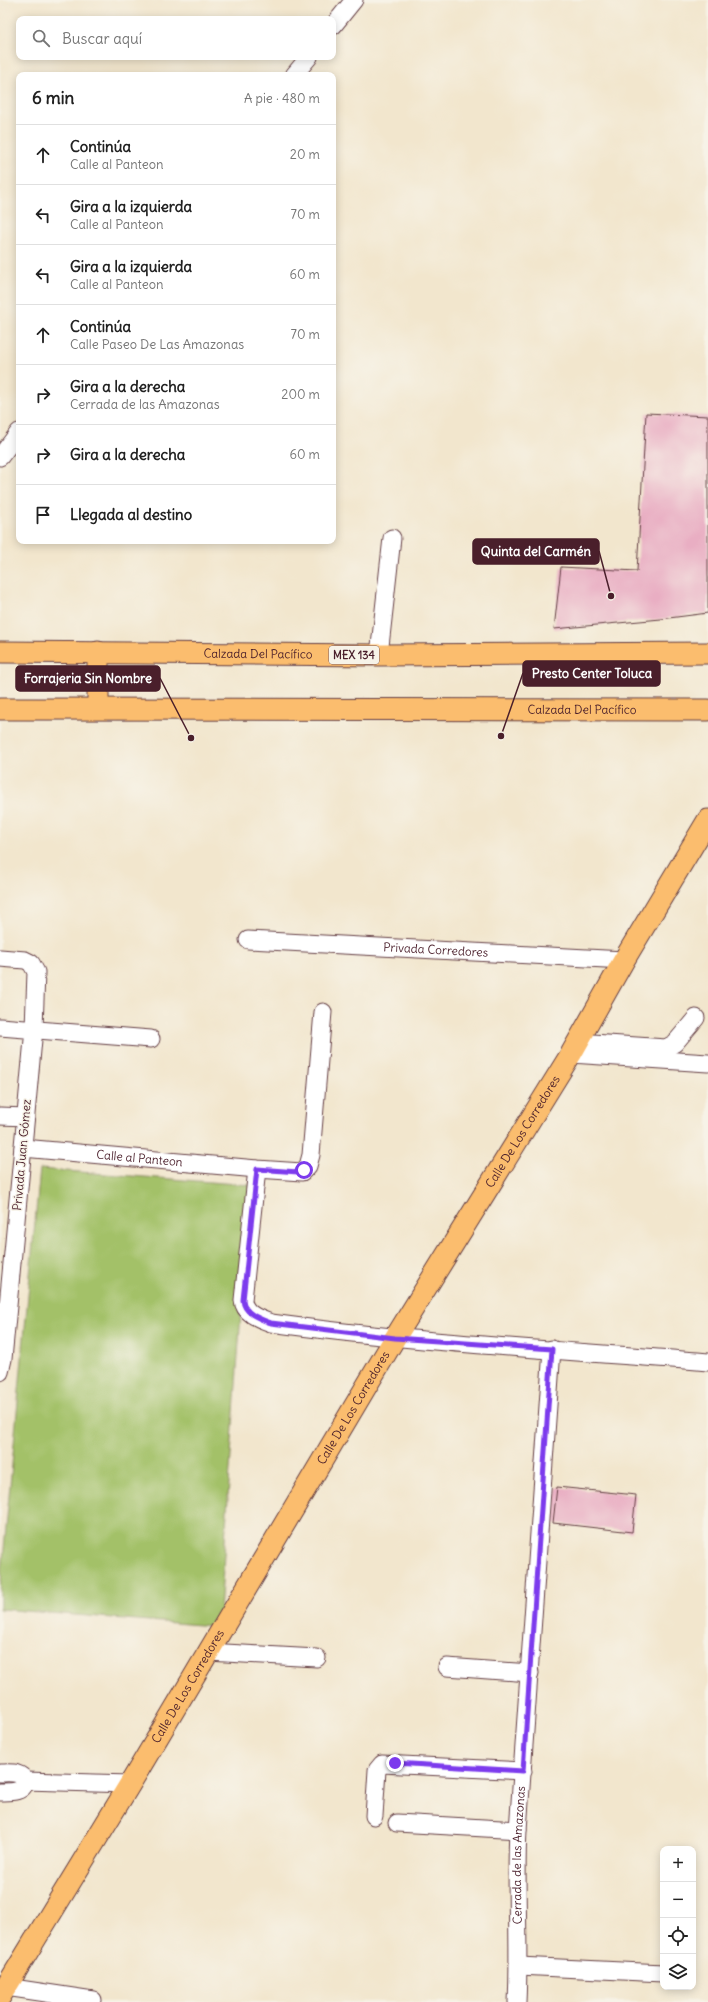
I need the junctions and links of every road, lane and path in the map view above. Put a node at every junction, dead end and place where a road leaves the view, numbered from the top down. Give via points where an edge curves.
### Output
1 (354, 0) edge
2 (336, 22) edge
3 (306, 60) edge
4 (296, 72) edge
5 (16, 436) edge
6 (0, 457) edge
7 (392, 538) dead end
8 (0, 652) edge
9 (98, 652) junction
10 (707, 652) edge
11 (379, 655) junction
12 (0, 708) edge
13 (98, 708) junction
14 (708, 710) edge
15 (708, 820) edge
16 (248, 940) dead end
17 (0, 958) edge
18 (624, 960) junction
19 (323, 1012) dead end
20 (696, 1018) dead end
21 (0, 1027) edge
22 (34, 1029) junction
23 (151, 1039) dead end
24 (575, 1048) junction
25 (708, 1063) edge
26 (0, 1116) edge
27 (26, 1117) junction
28 (23, 1148) junction
29 (257, 1169) junction
30 (395, 1338) junction
31 (552, 1349) junction
32 (708, 1362) edge
33 (0, 1372) edge
34 (208, 1652) junction
35 (317, 1658) dead end
36 (447, 1667) dead end
37 (530, 1673) junction
38 (523, 1771) junction
39 (0, 1772) edge
40 (25, 1781) junction
41 (130, 1784) junction
42 (0, 1792) edge
43 (374, 1816) dead end
44 (397, 1823) dead end
45 (518, 1830) junction
46 (519, 1966) junction
47 (660, 1973) edge
48 (3, 1992) edge
49 (93, 2000) dead end
50 (517, 2002) edge

1 - 2 street
3 - 4 street
5 - 6 street
7 - 11 street
8 - 9 main road, Calzada Del Pacífico / MEX 134
9 - 11 main road, Calzada Del Pacífico / MEX 134
9 - 13 main road
10 - 11 main road, Calzada Del Pacífico / MEX 134
12 - 13 main road, Calzada Del Pacífico
13 - 14 main road, Calzada Del Pacífico
15 - 18 main road, Calle De Los Corredores
16 - 18 street, Privada Corredores
17 - 22 street, Privada Juan Gómez via 31,963 36,972
18 - 24 main road, Calle De Los Corredores
19 - 29 street, Calle al Panteon via 308,1166 298,1172
20 - 24 street via 675,1043 666,1048
21 - 22 street
22 - 23 street
22 - 27 street, Privada Juan Gómez
24 - 25 street
24 - 30 main road, Calle De Los Corredores
26 - 27 street
27 - 28 street, Privada Juan Gómez
28 - 29 street, Calle al Panteon
28 - 33 street, Privada Juan Gómez
29 - 30 street via 243,1300 247,1310 258,1319 271,1323
30 - 31 street
30 - 34 main road, Calle De Los Corredores
31 - 32 street
31 - 37 street, Cerrada de las Amazonas
34 - 35 street
34 - 41 main road, Calle De Los Corredores
36 - 37 street
37 - 38 street, Cerrada de las Amazonas
38 - 43 street via 382,1764 377,1770
38 - 45 street, Cerrada de las Amazonas
39 - 40 street via 15,1773 24,1777
40 - 41 street
40 - 42 street via 24,1787 20,1790
41 - 48 main road, Calle De Los Corredores
44 - 45 street
45 - 46 street, Cerrada de las Amazonas
46 - 47 street
46 - 50 street, Cerrada de las Amazonas
48 - 49 street

